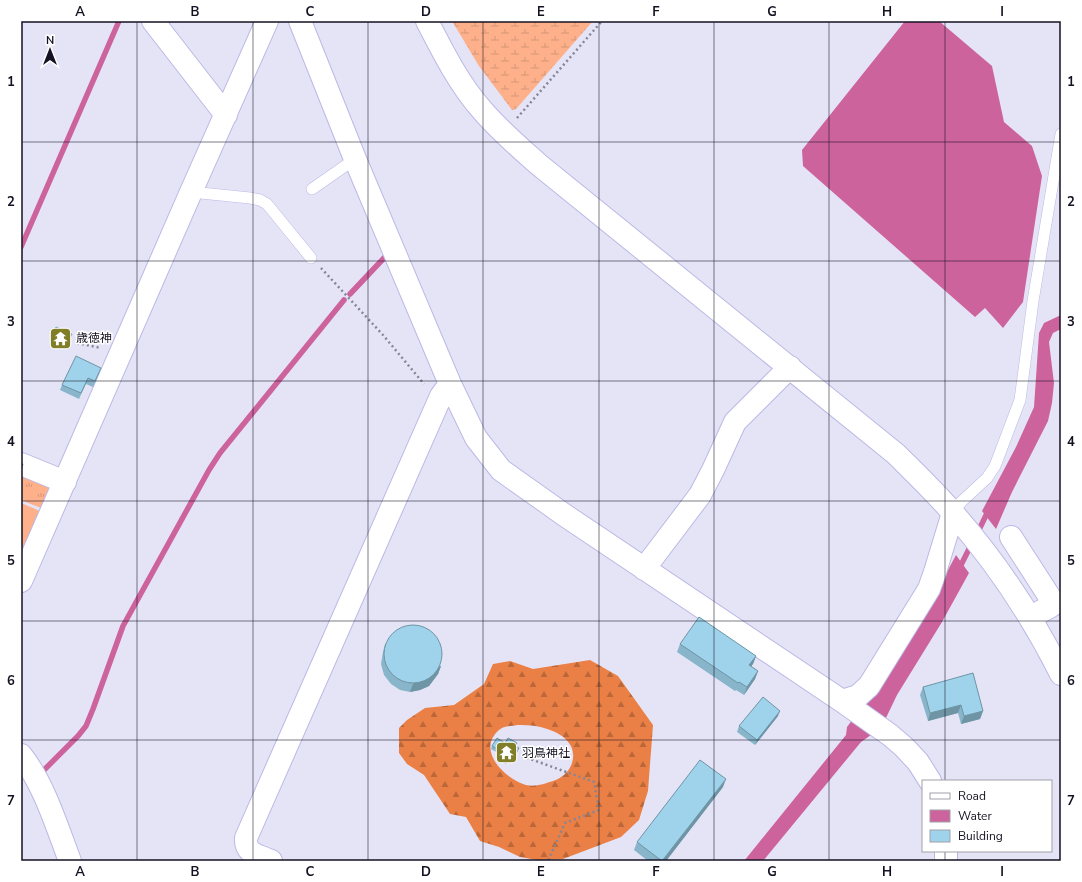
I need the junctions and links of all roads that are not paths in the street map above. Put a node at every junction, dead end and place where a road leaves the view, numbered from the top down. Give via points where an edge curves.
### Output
1 (153, 21) edge
2 (268, 21) edge
3 (300, 21) edge
4 (427, 21) edge
5 (226, 114) junction
6 (1061, 134) edge
7 (355, 159) junction
8 (312, 189) dead end
9 (191, 192) junction
10 (311, 258) road end
11 (790, 367) junction
12 (450, 384) junction
13 (21, 464) edge
14 (65, 482) junction
15 (959, 520) junction
16 (1011, 537) dead end
17 (644, 569) junction
18 (21, 581) edge
19 (1030, 617) junction
20 (1061, 674) edge
21 (850, 706) junction
22 (21, 755) edge
23 (929, 780) edge
24 (242, 853) edge
25 (70, 861) edge
26 (271, 861) edge

1 - 5 street
2 - 5 street
3 - 7 street
4 - 11 street via 466,90 504,133 544,169
5 - 9 street
6 - 15 lane via 1033,301 1020,400 995,466 961,502
7 - 8 lane
7 - 12 street
9 - 10 lane via 260,200 267,204
9 - 14 street
11 - 15 street via 896,454
11 - 17 street via 735,422 700,495
12 - 17 street via 476,438 501,470
12 - 24 street via 438,402 246,838
13 - 14 street
14 - 18 street
15 - 19 street via 1002,574
15 - 21 street via 929,589 869,686
16 - 19 street via 1051,599 1051,606
17 - 21 street
19 - 20 street
21 - 23 street via 904,747
22 - 25 street via 34,774
24 - 26 street via 250,852

